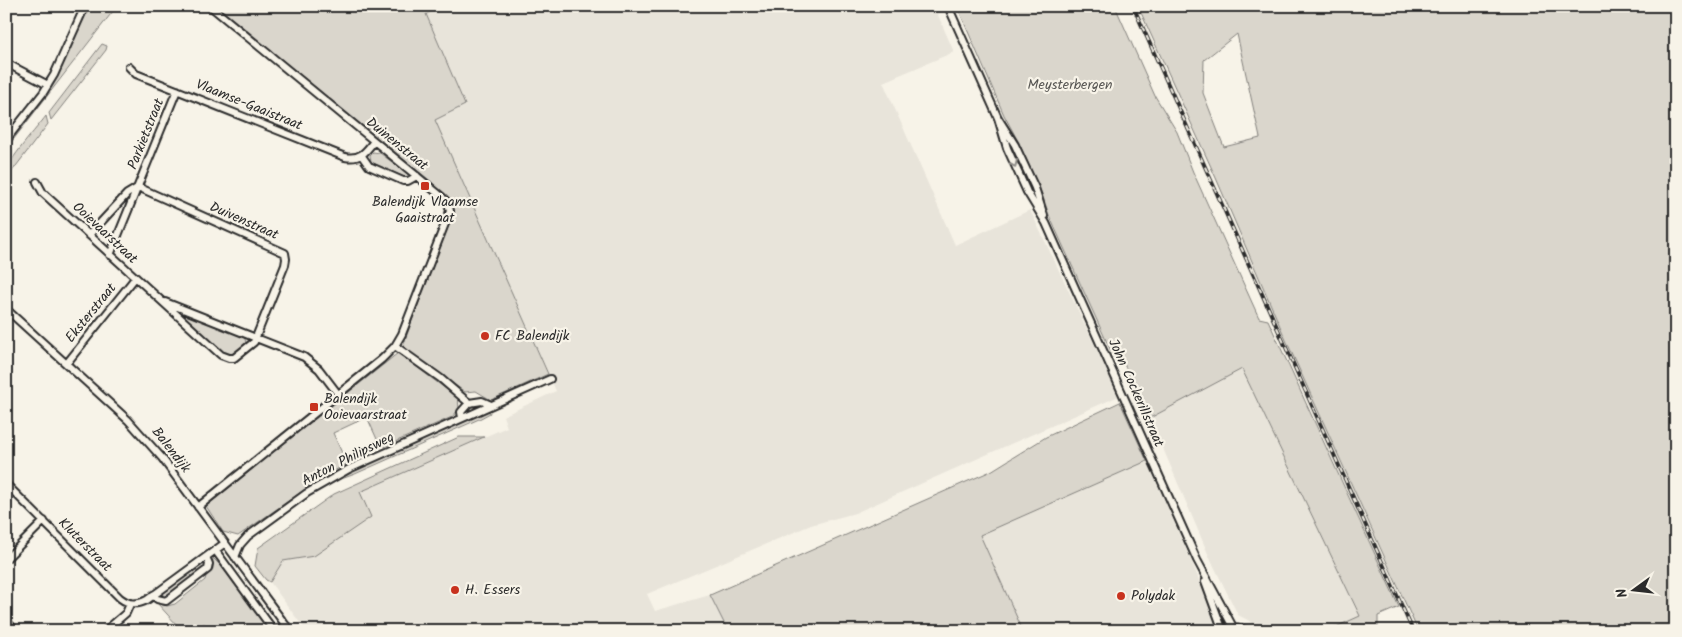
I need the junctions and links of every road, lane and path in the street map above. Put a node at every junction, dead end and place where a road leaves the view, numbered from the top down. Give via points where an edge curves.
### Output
1 (85, 6) edge
2 (210, 6) edge
3 (948, 6) edge
4 (6, 63) edge
5 (129, 67) dead end
6 (48, 85) junction
7 (177, 90) junction
8 (6, 140) edge
9 (374, 141) junction
10 (362, 156) junction
11 (417, 176) junction
12 (37, 182) dead end
13 (138, 188) junction
14 (89, 236) junction
15 (110, 255) junction
16 (136, 278) junction
17 (160, 300) junction
18 (6, 309) edge
19 (256, 338) junction
20 (395, 346) junction
21 (67, 363) junction
22 (550, 378) dead end
23 (338, 394) junction
24 (469, 403) junction
25 (492, 405) junction
26 (462, 418) junction
27 (6, 484) edge
28 (198, 507) junction
29 (44, 521) junction
30 (225, 543) junction
31 (215, 550) junction
32 (206, 557) junction
33 (235, 557) junction
34 (6, 559) edge
35 (1203, 573) junction
36 (153, 595) junction
37 (130, 604) junction
38 (6, 620) edge
39 (1233, 627) junction
40 (288, 629) edge
41 (15, 631) edge
42 (105, 631) edge
43 (273, 631) edge
44 (1223, 631) edge
45 (1246, 631) edge

1 - 6 street
2 - 9 street, Duinenstraat
3 - 35 street, John Cockerillstraat via 998,118 1007,148 1027,192 1046,223
4 - 6 street
5 - 7 street, Vlaamse-Gaaistraat via 136,74
6 - 8 street
7 - 10 street, Vlaamse-Gaaistraat via 345,157
7 - 13 street, Parkietstraat
9 - 10 street
9 - 11 street, Duinenstraat
10 - 11 street via 368,166 403,180
11 - 20 street, Duinenstraat via 448,203 450,212
12 - 14 street, Ooievaarstraat via 43,193
13 - 14 street, Parkietstraat via 127,194
13 - 15 street, Parkietstraat
13 - 19 street, Duivenstraat via 285,253 285,265
14 - 15 street, Ooievaarstraat
15 - 16 street, Ooievaarstraat
16 - 17 street, Ooievaarstraat
16 - 21 street, Eksterstraat
17 - 19 street, Ooievaarstraat
17 - 19 street, Ooievaarstraat via 225,357 239,356
18 - 21 street, Balendijk
19 - 23 street, Ooievaarstraat via 310,361
20 - 23 street, Duinenstraat
20 - 24 street
21 - 28 street, Balendijk via 140,431
22 - 25 street, Anton Philipsweg
23 - 28 street, Duinenstraat
24 - 25 street, Anton Philipsweg via 482,401
24 - 26 street via 462,412
25 - 26 street, Anton Philipsweg
26 - 33 street, Anton Philipsweg via 364,462 307,493 248,536
27 - 29 street, Kluterstraat
28 - 30 street, Balendijk
29 - 34 street
29 - 37 street, Kluterstraat via 120,598
30 - 31 street
30 - 33 street, Balendijk
31 - 32 street
31 - 43 street
32 - 36 street
32 - 36 street via 208,569 166,601
33 - 40 street, Balendijk
35 - 39 street, John Cockerillstraat
35 - 44 street, John Cockerillstraat
36 - 37 street via 137,604
37 - 42 street via 126,613
38 - 41 street
39 - 44 street
39 - 45 street
40 - 43 street

